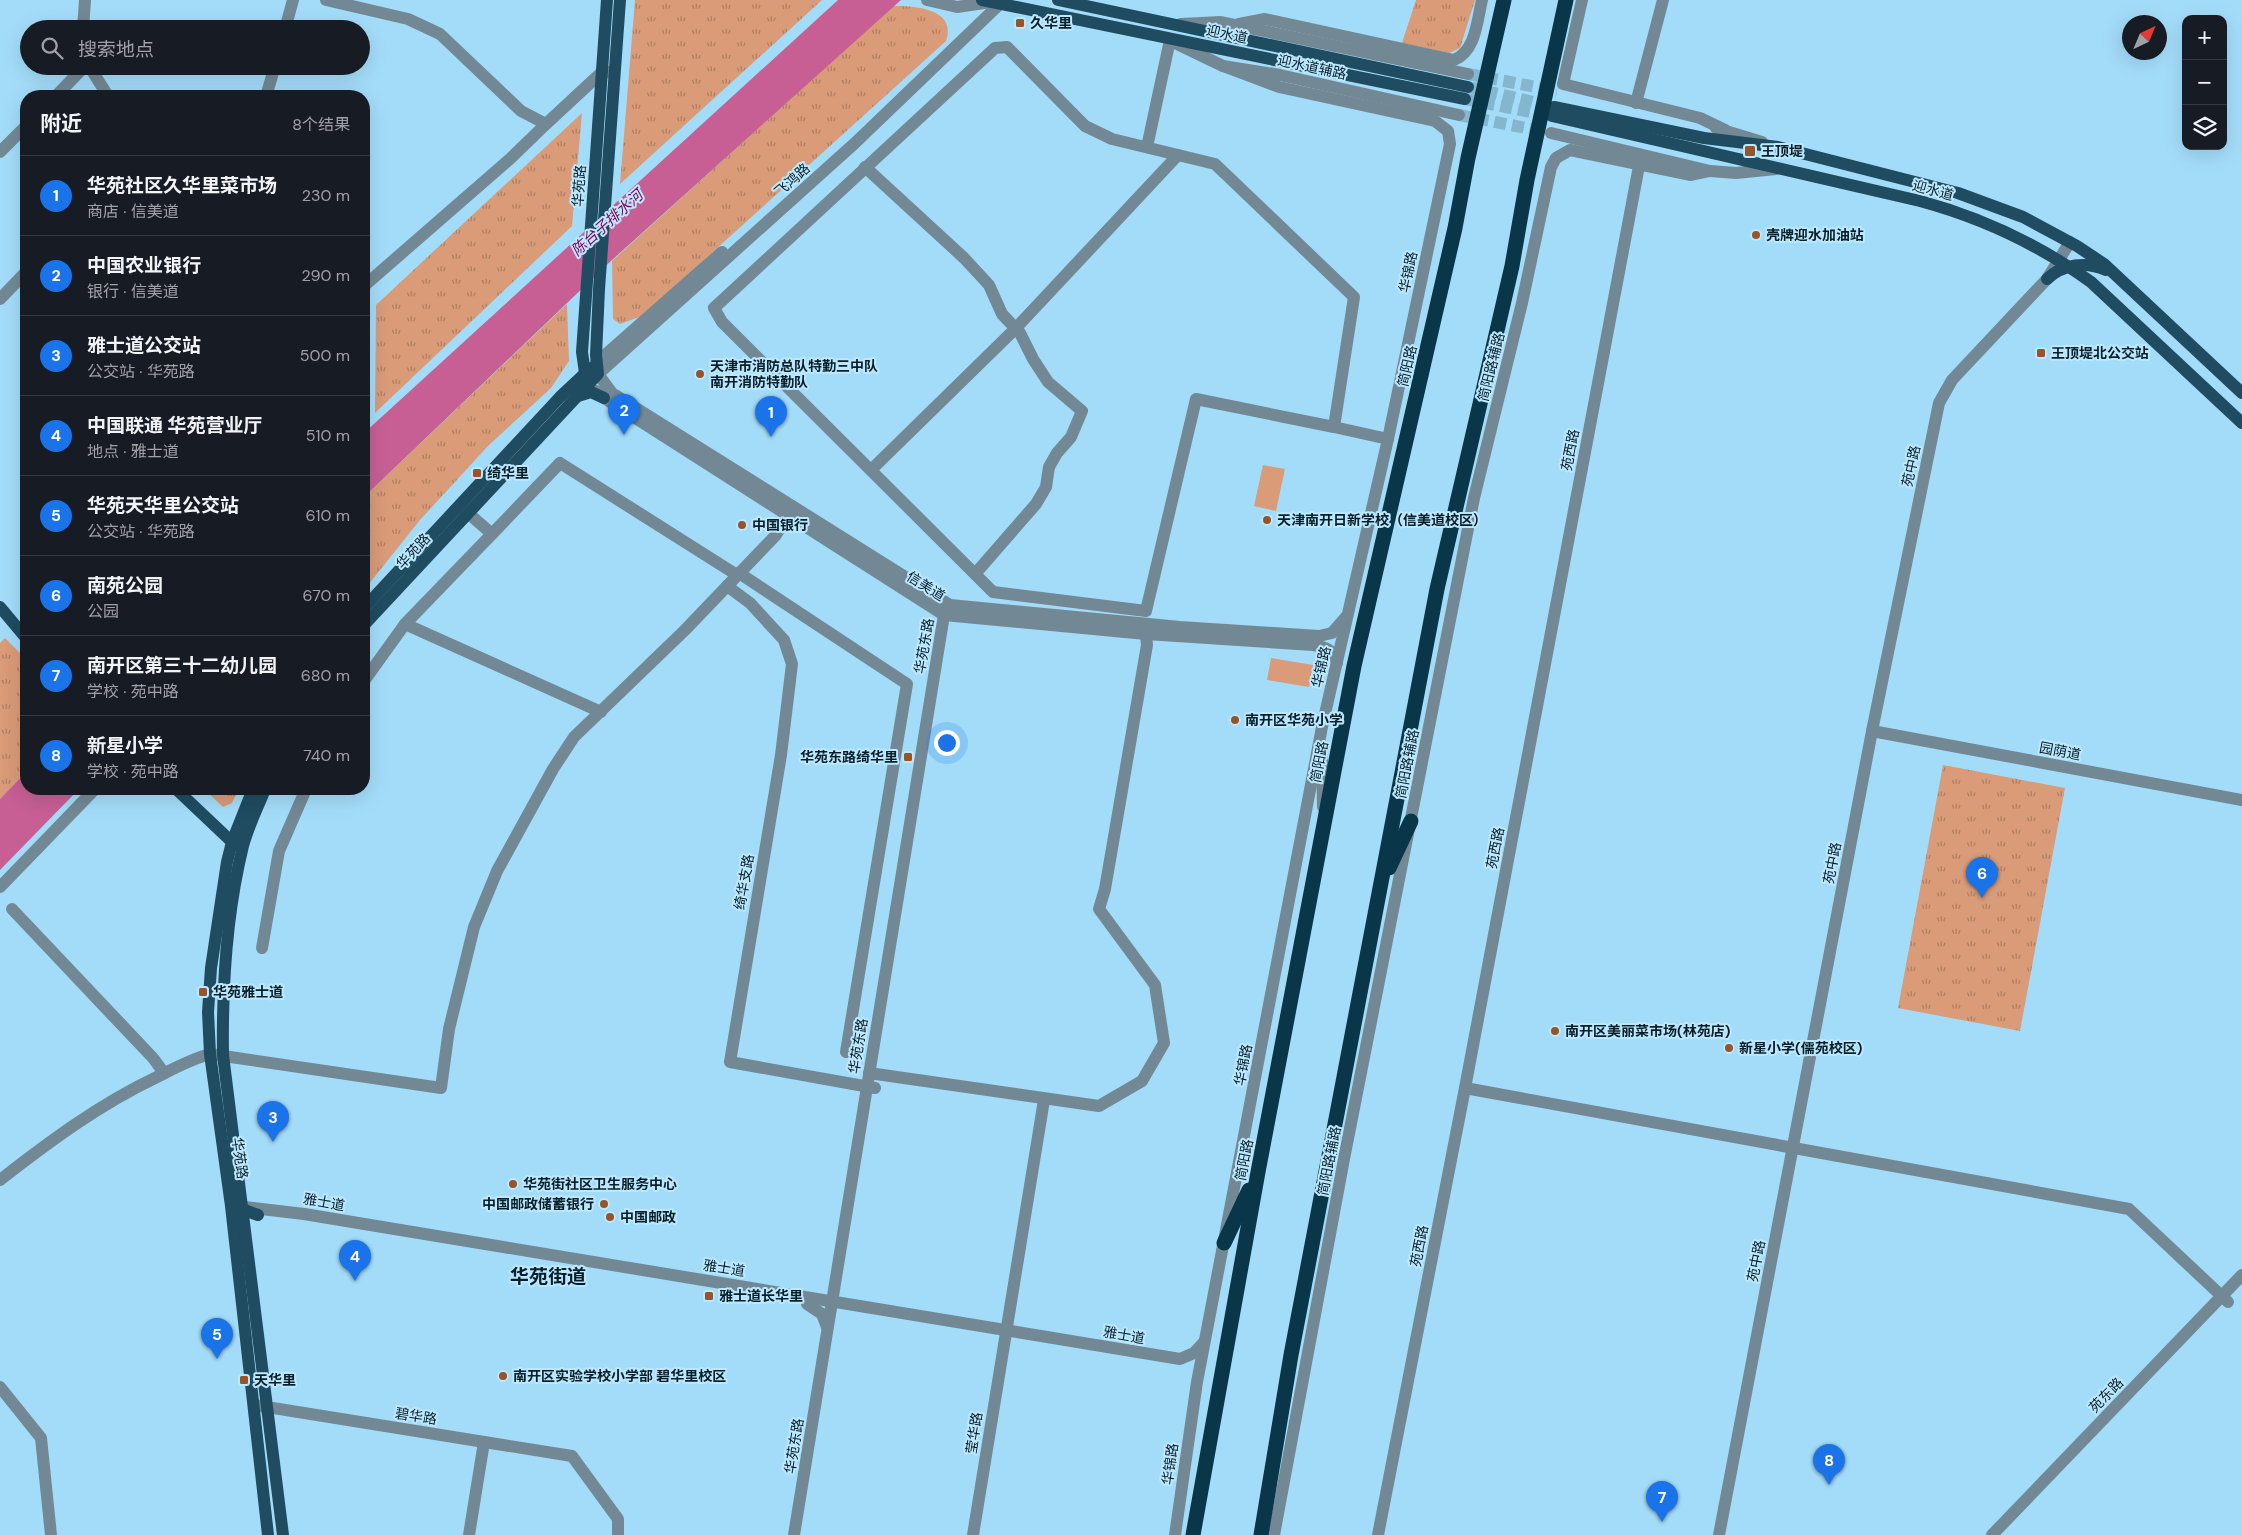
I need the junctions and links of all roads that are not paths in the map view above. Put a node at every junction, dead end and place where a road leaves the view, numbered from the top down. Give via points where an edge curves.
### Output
1 (86, 0) edge
2 (294, 0) edge
3 (326, 0) edge
4 (607, 0) edge
5 (620, 0) edge
6 (926, 0) edge
7 (1058, 0) edge
8 (1482, 0) edge
9 (1504, 0) edge
10 (1566, 0) edge
11 (1582, 0) edge
12 (1663, 0) edge
13 (994, 1) edge
14 (84, 20) edge
15 (288, 20) edge
16 (1170, 25) junction
17 (1233, 25) junction
18 (1167, 39) junction
19 (1223, 66) junction
20 (608, 72) junction
21 (78, 75) edge
22 (93, 75) edge
23 (272, 75) edge
24 (1467, 87) junction
25 (1560, 87) junction
26 (62, 90) edge
27 (104, 90) edge
28 (268, 90) edge
29 (1636, 103) junction
30 (1459, 115) tunnel mouth
31 (546, 124) junction
32 (1725, 130) junction
33 (20, 132) edge
34 (1551, 133) tunnel mouth
35 (1147, 147) junction
36 (1778, 147) junction
37 (0, 152) edge
38 (1178, 155) junction
39 (1639, 166) junction
40 (865, 167) junction
41 (1776, 169) junction
42 (1710, 171) junction
43 (2074, 244) junction
44 (2064, 264) junction
45 (2115, 275) junction
46 (20, 278) edge
47 (370, 281) edge
48 (0, 299) edge
49 (1016, 328) junction
50 (592, 373) junction
51 (2242, 393) edge
52 (576, 397) junction
53 (604, 398) junction
54 (2242, 423) edge
55 (1334, 427) junction
56 (1388, 440) junction
57 (871, 470) junction
58 (464, 510) junction
59 (791, 512) junction
60 (492, 534) junction
61 (738, 574) junction
62 (975, 574) junction
63 (727, 586) junction
64 (370, 602) edge
65 (928, 604) junction
66 (949, 612) junction
67 (1348, 615) junction
68 (2, 617) edge
69 (370, 618) edge
70 (405, 624) junction
71 (942, 631) junction
72 (20, 633) edge
73 (1146, 634) junction
74 (20, 640) edge
75 (1337, 663) junction
76 (370, 673) edge
77 (601, 712) junction
78 (1322, 728) junction
79 (1875, 732) junction
80 (89, 795) edge
81 (183, 795) edge
82 (192, 795) edge
83 (251, 795) edge
84 (263, 795) edge
85 (303, 795) edge
86 (2242, 800) edge
87 (1411, 821) junction
88 (1323, 825) junction
89 (220, 826) junction
90 (235, 840) junction
91 (233, 865) junction
92 (0, 887) edge
93 (1379, 887) junction
94 (12, 909) dead end
95 (262, 948) dead end
96 (846, 1052) dead end
97 (210, 1054) junction
98 (223, 1055) junction
99 (164, 1073) junction
100 (872, 1080) junction
101 (1465, 1088) junction
102 (1044, 1100) junction
103 (1796, 1150) junction
104 (1258, 1172) junction
105 (0, 1180) edge
106 (234, 1187) junction
107 (238, 1209) junction
108 (258, 1211) junction
109 (1224, 1243) junction
110 (836, 1272) junction
111 (2242, 1276) edge
112 (2242, 1288) edge
113 (2225, 1299) junction
114 (808, 1300) junction
115 (833, 1306) junction
116 (831, 1331) junction
117 (1007, 1333) junction
118 (1205, 1341) junction
119 (1291, 1355) junction
120 (1197, 1382) junction
121 (0, 1387) edge
122 (254, 1406) junction
123 (269, 1407) junction
124 (484, 1442) junction
125 (1284, 1472) junction
126 (49, 1533) edge
127 (268, 1535) edge
128 (283, 1535) edge
129 (469, 1535) edge
130 (618, 1535) edge
131 (794, 1535) edge
132 (801, 1535) edge
133 (973, 1535) edge
134 (1175, 1535) edge
135 (1193, 1535) edge
136 (1261, 1535) edge
137 (1274, 1535) edge
138 (1378, 1535) edge
139 (1719, 1535) edge
140 (1725, 1535) edge
141 (1992, 1535) edge
142 (2004, 1535) edge

1 - 14 street
2 - 15 street
3 - 31 street via 408,19 440,34 522,111
4 - 20 main road, 华苑路
5 - 20 main road, 华苑路
6 - 13 street via 957,7
7 - 16 main road, 迎水道
8 - 17 street via 1469,49 1454,60 1265,19
9 - 88 highway, 简阳路 via 1468,158 1456,228 1354,666
10 - 93 highway via 1512,266 1437,589
11 - 25 street
12 - 29 street
13 - 18 main road, 迎水道
13 - 50 street, 飞鸿路 via 850,138
16 - 17 street, 迎水道辅路 via 1221,22
16 - 24 main road, 迎水道
17 - 24 street, 迎水道辅路
18 - 19 street, 迎水道辅路
18 - 24 main road, 迎水道
18 - 35 street
19 - 30 street, 迎水道辅路 via 1280,75
19 - 56 street, 华锦路 via 1279,87 1435,121 1448,132 1450,144
20 - 31 street
20 - 50 main road, 华苑路 via 608,190
20 - 50 main road, 华苑路 via 593,198 582,352
21 - 26 street
22 - 27 street
23 - 28 street
25 - 29 street
25 - 32 street
29 - 32 street via 1700,118
31 - 47 street
32 - 36 street
33 - 37 street
34 - 42 street
35 - 38 street
35 - 40 street via 1112,139 1085,126 1007,47 995,48
36 - 41 main road, 迎水道 via 1704,138 1553,111
36 - 43 main road, 迎水道 via 1958,193 2023,217
38 - 49 street
38 - 55 street via 1215,164 1354,297
39 - 42 street, 简阳路辅路 via 1691,175
39 - 87 street, 简阳路辅路 via 1570,150 1556,158 1551,167 1474,498
39 - 101 street, 苑西路
40 - 49 street via 964,258 989,286 1002,314
40 - 57 street via 714,308 722,322
41 - 42 street via 1736,173
41 - 44 main road, 迎水道 via 1968,215 2008,232
43 - 44 street, 苑中路
43 - 45 main road, 迎水道
44 - 45 main road via 2096,266
44 - 54 main road, 迎水道 via 2100,289
44 - 79 street, 苑中路 via 2049,287 1954,388 1944,404
44 - 79 street, 苑中路 via 1952,380 1939,403
45 - 51 main road, 迎水道
46 - 48 street
49 - 57 street
49 - 62 street via 1048,382 1082,411 1071,437 1049,467 1046,487 1036,504
50 - 52 main road, 华苑路
50 - 53 street, 信美道
50 - 58 main road, 华苑路 via 560,397
50 - 59 street, 信美道 via 612,393
52 - 53 main road via 591,392
52 - 58 main road, 华苑路
53 - 59 street, 信美道
55 - 56 street
55 - 62 street via 1196,399 1146,611 994,592
56 - 67 street, 华锦路
57 - 62 street
58 - 60 street
58 - 64 main road, 华苑路
58 - 69 main road, 华苑路
59 - 61 street via 776,535
59 - 65 street, 信美道
59 - 66 street, 信美道
60 - 61 street via 560,463
60 - 70 street
61 - 63 street
61 - 96 street via 907,684
63 - 77 street
63 - 100 street, 绮华支路 via 750,603 784,640 792,664 730,1062
65 - 66 street, 信美道
65 - 71 street via 939,617
66 - 67 street, 信美道 via 1319,636 1332,633
66 - 71 street, 华苑东路
66 - 73 street, 信美道
66 - 100 street, 华苑东路
67 - 75 street, 华锦路
68 - 72 main road
68 - 74 main road
70 - 76 street
70 - 77 street
71 - 100 street, 华苑东路
73 - 75 street, 信美道 via 1320,646 1333,653
73 - 102 street via 1121,797 1099,909 1155,985 1164,1043 1142,1081 1099,1106
75 - 78 street, 华锦路
77 - 98 street via 574,737 553,769 495,876 474,927 461,978 449,1029 441,1088
78 - 88 street
78 - 109 street, 华锦路
79 - 86 street, 园荫道
79 - 103 street, 苑中路
80 - 92 street
81 - 89 main road
82 - 89 main road
83 - 90 main road, 华苑路
84 - 90 main road, 华苑路 via 256,813
85 - 95 street via 280,851
87 - 93 highway
87 - 125 street, 简阳路辅路
88 - 104 highway, 简阳路
89 - 90 main road
89 - 91 main road
90 - 91 main road, 华苑路
91 - 97 main road, 华苑路 via 211,968
91 - 98 main road, 华苑路 via 222,999
93 - 119 highway
94 - 99 street
97 - 98 street
97 - 99 street
97 - 106 main road, 华苑路
98 - 106 main road, 华苑路
99 - 105 street via 121,1094
100 - 102 street
100 - 110 street, 华苑东路
100 - 115 street, 华苑东路
101 - 103 street
101 - 138 street, 苑西路
102 - 117 street, 莹华路
103 - 113 street via 2129,1210
103 - 139 street, 苑中路
103 - 140 street, 苑中路
104 - 109 highway
104 - 135 highway, 简阳路
106 - 107 main road, 华苑路
106 - 108 street
107 - 108 street, 雅士道
107 - 122 main road, 华苑路
107 - 123 main road, 华苑路
108 - 114 street, 雅士道
109 - 118 street, 华锦路
110 - 114 street via 825,1288
110 - 115 street, 华苑东路
111 - 113 street, 苑东路
112 - 113 street, 苑东路
113 - 141 street, 苑东路
113 - 142 street, 苑东路
114 - 115 street, 雅士道
114 - 116 street via 822,1314
115 - 116 street, 华苑东路
115 - 117 street, 雅士道
116 - 131 street, 华苑东路
116 - 132 street, 华苑东路
117 - 118 street, 雅士道 via 1180,1359 1194,1353
117 - 120 street, 雅士道 via 1178,1365 1192,1372
117 - 133 street, 莹华路
118 - 120 street, 华锦路
119 - 125 street
119 - 136 highway
120 - 134 street, 华锦路
121 - 126 street via 41,1438
122 - 123 street, 碧华路
122 - 127 main road, 华苑路
123 - 124 street, 碧华路
123 - 128 main road, 华苑路
124 - 129 street
124 - 130 street, 碧华路 via 572,1456 618,1519
125 - 137 street, 简阳路辅路

